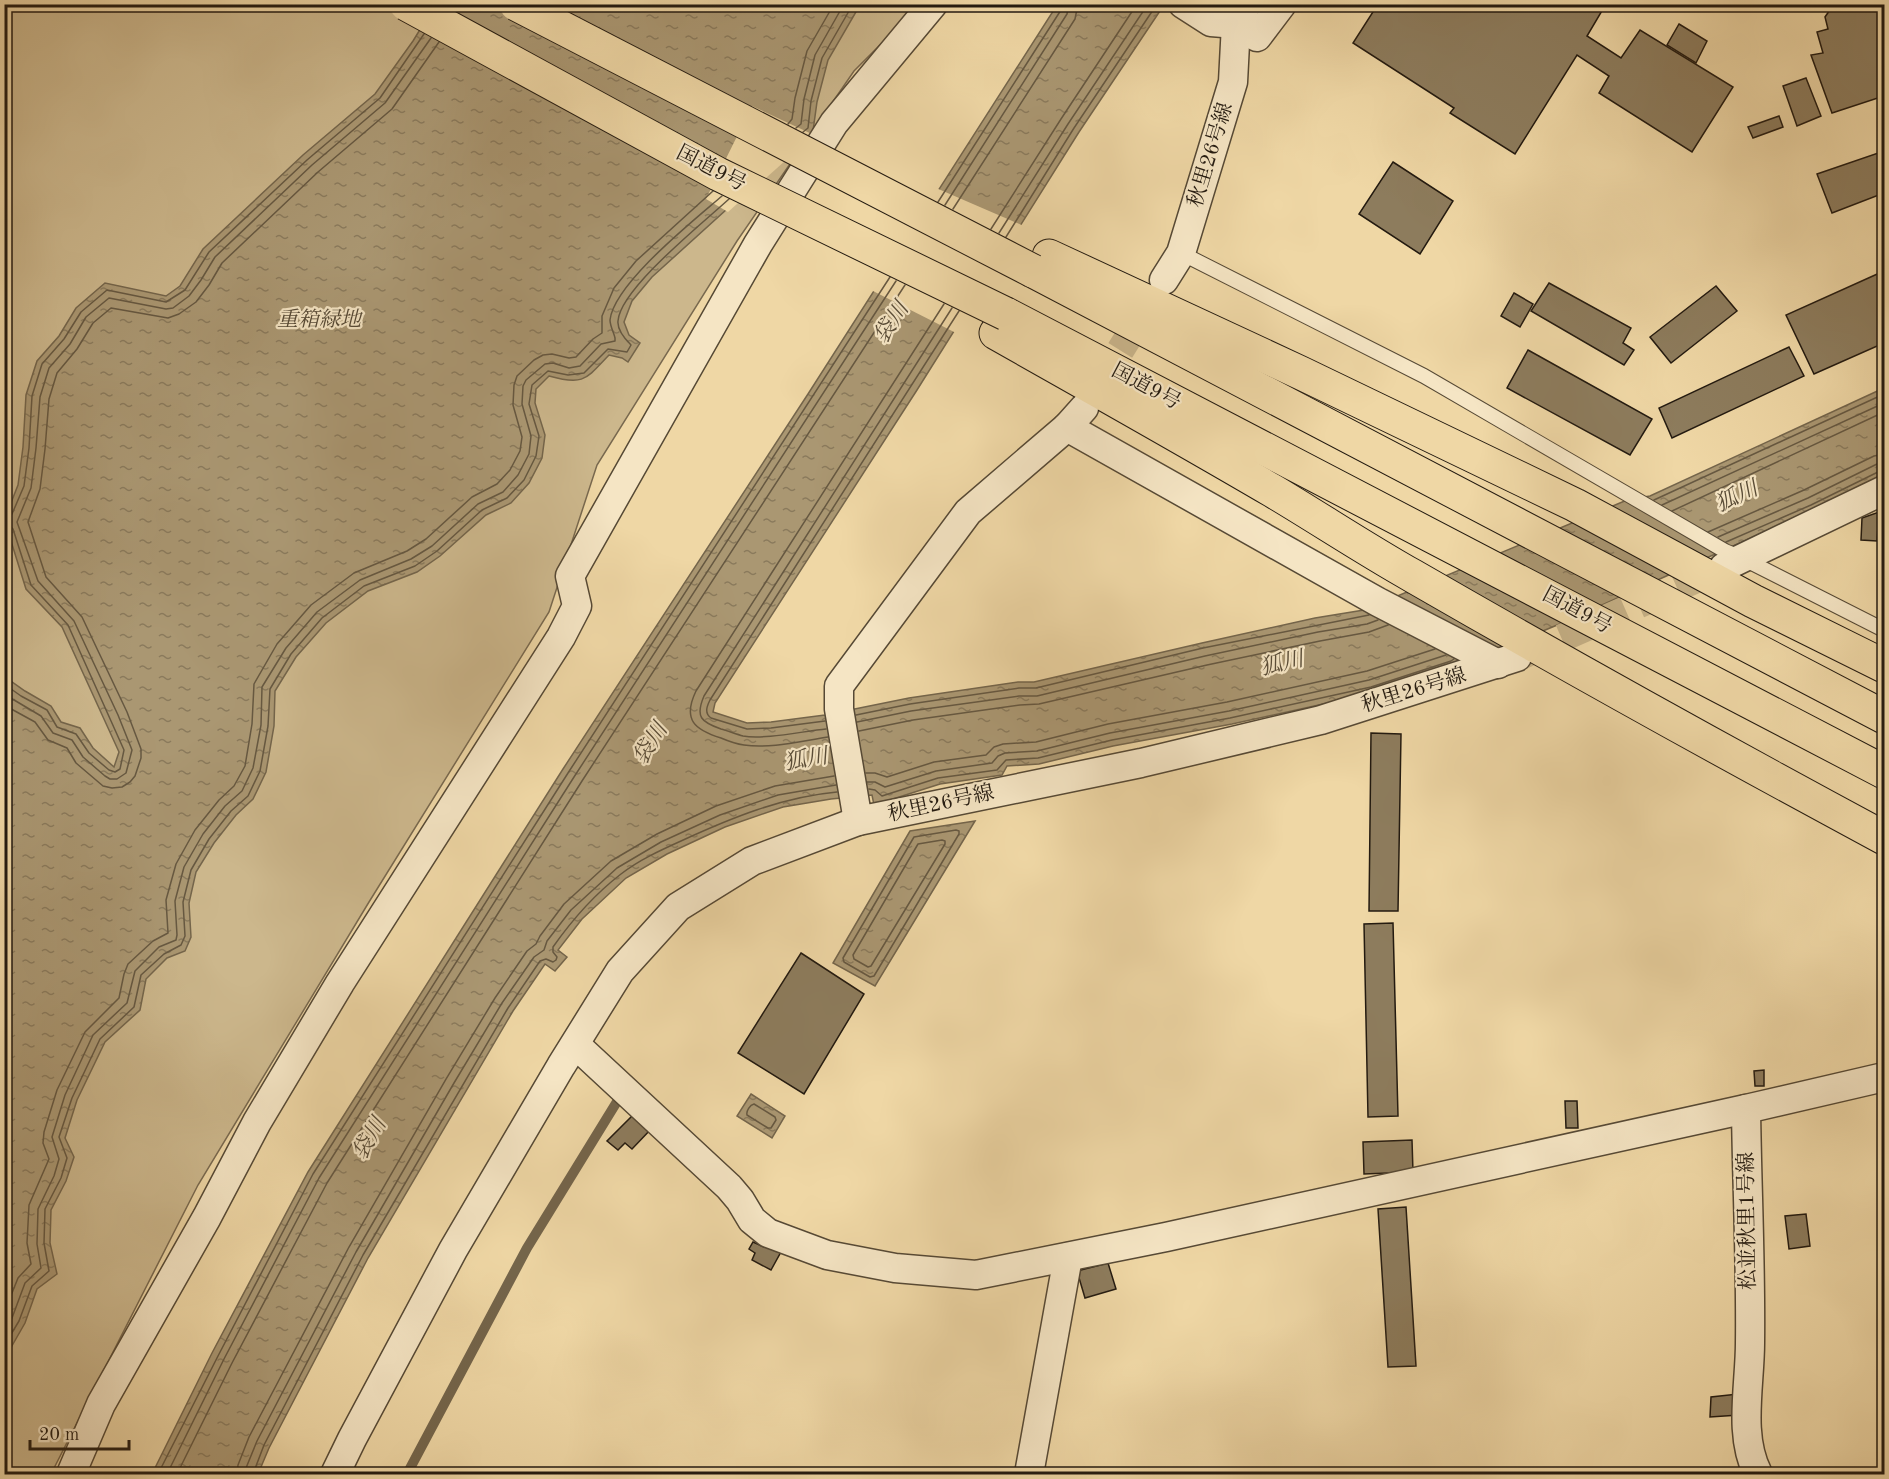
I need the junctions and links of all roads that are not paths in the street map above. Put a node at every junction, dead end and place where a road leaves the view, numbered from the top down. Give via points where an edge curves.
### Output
1 (406, 4) edge
2 (516, 4) edge
3 (933, 4) edge
4 (1183, 4) edge
5 (1282, 4) edge
6 (1231, 17) edge
7 (1181, 253) junction
8 (1037, 262) junction
9 (1164, 280) tunnel mouth
10 (1001, 324) junction
11 (1884, 490) edge
12 (1722, 562) junction
13 (1884, 630) edge
14 (1506, 654) junction
15 (1884, 666) edge
16 (1884, 717) edge
17 (1884, 772) edge
18 (857, 809) junction
19 (1884, 838) edge
20 (576, 1045) junction
21 (1884, 1077) edge
22 (1746, 1109) junction
23 (1068, 1257) junction
24 (71, 1474) edge
25 (335, 1474) edge
26 (1029, 1474) edge
27 (1758, 1474) edge

1 - 10 highway, 国道9号, bridge
2 - 8 highway, bridge via 744,123
3 - 24 street via 834,123 758,244 570,576 578,606 561,637 340,982 257,1122 102,1404
4 - 6 street
5 - 6 street via 1257,38
6 - 7 street, 秋里26号線 via 1233,82
7 - 9 street, 秋里26号線
7 - 12 lane via 1424,376 1626,493
8 - 12 highway via 1301,373 1575,505
8 - 16 highway via 1522,527
10 - 14 highway via 1410,575
10 - 17 highway, 国道9号 via 1463,552
11 - 12 street
12 - 13 lane
12 - 15 highway via 1753,601
14 - 18 street, 秋里26号線 via 1321,720 1141,763
14 - 18 street, 秋里26号線 via 1378,602 1075,417 968,512 839,686 839,709
14 - 19 highway via 1708,744
18 - 20 street via 752,861 678,907 620,971
20 - 23 street via 729,1187 752,1220 768,1233 827,1255 907,1269 976,1275
20 - 25 street via 453,1250
21 - 22 street
22 - 23 street
22 - 27 street, 松並秋里1号線 via 1750,1344 1746,1425 1751,1461
23 - 26 street

